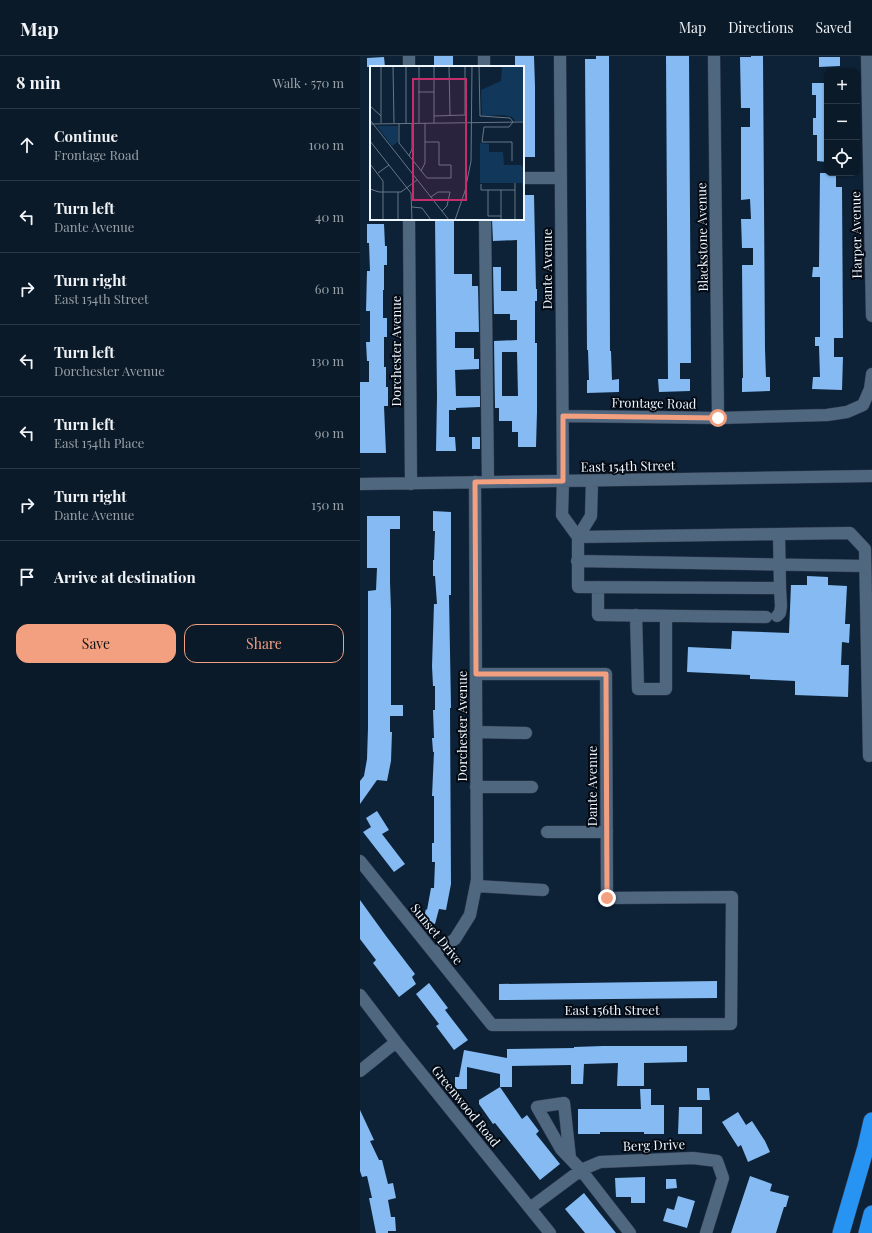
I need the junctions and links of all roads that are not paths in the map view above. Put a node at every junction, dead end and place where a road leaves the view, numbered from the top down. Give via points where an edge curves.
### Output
1 (560, 56) edge
2 (714, 56) edge
3 (867, 56) edge
4 (524, 178) edge
5 (561, 178) junction
6 (410, 220) edge
7 (485, 220) edge
8 (872, 316) edge
9 (872, 374) edge
10 (563, 416) junction
11 (718, 418) junction
12 (872, 476) edge
13 (563, 481) junction
14 (592, 481) junction
15 (475, 482) junction
16 (488, 482) junction
17 (360, 484) edge
18 (411, 484) junction
19 (779, 535) junction
20 (578, 537) junction
21 (577, 561) junction
22 (779, 564) junction
23 (865, 566) junction
24 (598, 587) junction
25 (780, 588) junction
26 (636, 615) junction
27 (666, 616) junction
28 (476, 674) junction
29 (476, 732) junction
30 (526, 733) dead end
31 (869, 756) dead end
32 (476, 787) junction
33 (532, 787) dead end
34 (547, 832) dead end
35 (606, 832) junction
36 (360, 861) edge
37 (476, 886) junction
38 (543, 890) dead end
39 (435, 954) junction
40 (360, 995) edge
41 (731, 1024) joint
42 (492, 1025) joint
43 (396, 1042) junction
44 (360, 1071) edge
45 (872, 1121) edge
46 (570, 1158) dead end
47 (581, 1170) junction
48 (530, 1208) junction
49 (872, 1214) edge
50 (550, 1233) edge
51 (630, 1233) edge
52 (706, 1233) edge
53 (841, 1233) edge
54 (867, 1233) edge

1 - 5 street, Dante Avenue
2 - 11 street, Blackstone Avenue
3 - 8 street, Harper Avenue
4 - 5 street
5 - 10 street, Dante Avenue
6 - 18 street, Dorchester Avenue
7 - 16 street
9 - 11 street, Frontage Road via 870,389 863,405 847,412 827,415
10 - 11 street, Frontage Road
10 - 13 street, Dante Avenue
12 - 14 street, East 154th Street
13 - 14 street, East 154th Street
13 - 16 street, East 154th Street
13 - 20 street, Dante Avenue via 562,515
14 - 20 street via 591,516
15 - 16 street, East 154th Street
15 - 18 street, East 154th Street
15 - 28 street, Dorchester Avenue
17 - 18 street, East 154th Street
19 - 20 street
19 - 22 street
19 - 23 street via 850,533 865,549
20 - 21 street
21 - 22 street
21 - 24 street via 578,587
22 - 23 street
22 - 25 street
23 - 31 street
24 - 25 street
24 - 26 street via 598,615
25 - 27 street via 780,613 771,617
26 - 27 street
26 - 27 street via 638,689 666,689
28 - 29 street, Dorchester Avenue
28 - 35 street, Dante Avenue via 606,674
29 - 30 street
29 - 32 street, Dorchester Avenue
32 - 33 street
32 - 37 street, Dorchester Avenue
34 - 35 street
35 - 41 street, Dante Avenue via 607,898 732,897
36 - 39 street, Sunset Drive
37 - 38 street
37 - 39 street, Dorchester Avenue via 470,915 463,927 454,939
39 - 42 street, Sunset Drive
40 - 43 street, Greenwood Road
41 - 42 street, East 156th Street
43 - 44 street
43 - 48 street, Greenwood Road
45 - 53 highway
46 - 47 street
47 - 48 street, Berg Drive
47 - 51 street
47 - 52 street, Berg Drive via 600,1162 693,1158 717,1161 723,1178
48 - 50 street, Greenwood Road
49 - 54 highway

